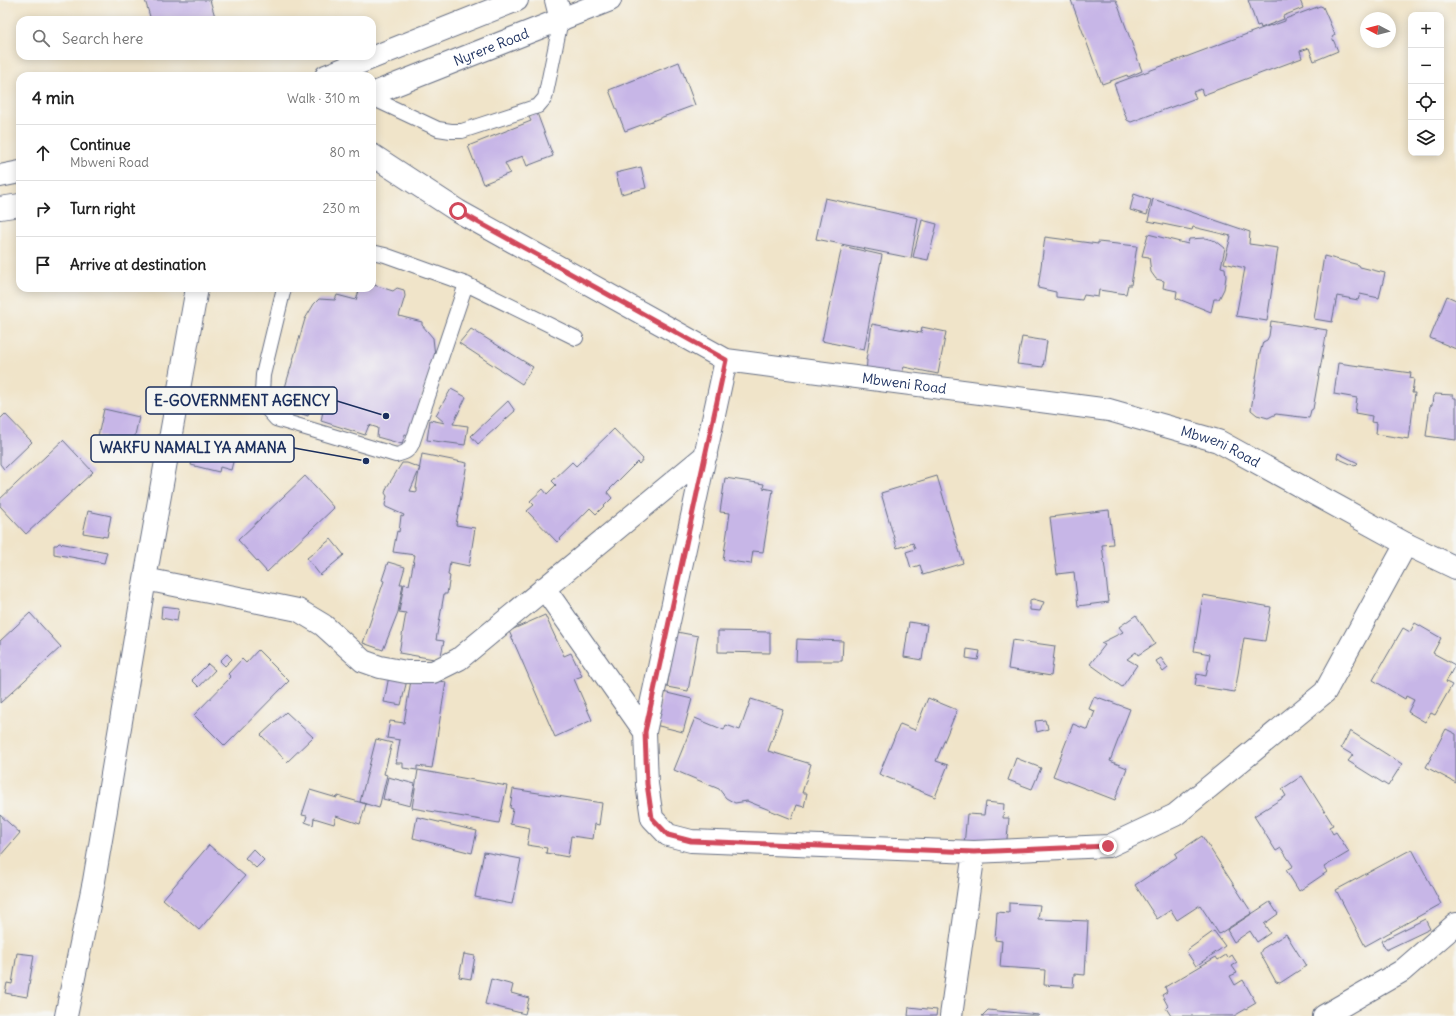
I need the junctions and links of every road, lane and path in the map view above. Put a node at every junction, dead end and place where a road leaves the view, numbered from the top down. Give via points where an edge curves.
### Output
1 (517, 0) edge
2 (610, 0) edge
3 (559, 10) edge
4 (376, 56) edge
5 (366, 60) edge
6 (336, 72) edge
7 (376, 92) edge
8 (376, 100) edge
9 (376, 158) edge
10 (16, 173) edge
11 (0, 176) edge
12 (16, 206) edge
13 (0, 208) edge
14 (376, 253) edge
15 (466, 284) junction
16 (196, 292) edge
17 (283, 292) edge
18 (576, 338) dead end
19 (726, 360) junction
20 (706, 456) junction
21 (1406, 544) junction
22 (1456, 568) edge
23 (145, 579) junction
24 (544, 588) junction
25 (645, 732) junction
26 (974, 852) junction
27 (1456, 924) edge
28 (66, 1016) edge
29 (951, 1016) edge
30 (1324, 1016) edge

1 - 4 street
2 - 3 street, Nyrere Road
3 - 7 street, Nyrere Road
3 - 8 lane via 545,98 538,106 462,131 451,131 438,129
5 - 6 street
9 - 19 street, Mbweni Road via 458,211
10 - 11 street
12 - 13 street
14 - 15 lane
15 - 17 lane via 412,444 409,450 396,455 276,419 267,409 262,401 263,375
15 - 18 lane
16 - 23 street
19 - 20 street
19 - 21 street, Mbweni Road via 1109,410 1218,441
20 - 24 street
20 - 25 street
21 - 22 street, Mbweni Road
21 - 26 street via 1326,692 1175,815 1108,846
23 - 24 street via 298,610 323,625 363,662 406,672 433,672 459,659
23 - 28 street via 94,880
24 - 25 street
25 - 26 street via 647,784 652,818 668,835 691,841
26 - 29 street
27 - 30 street via 1402,971

